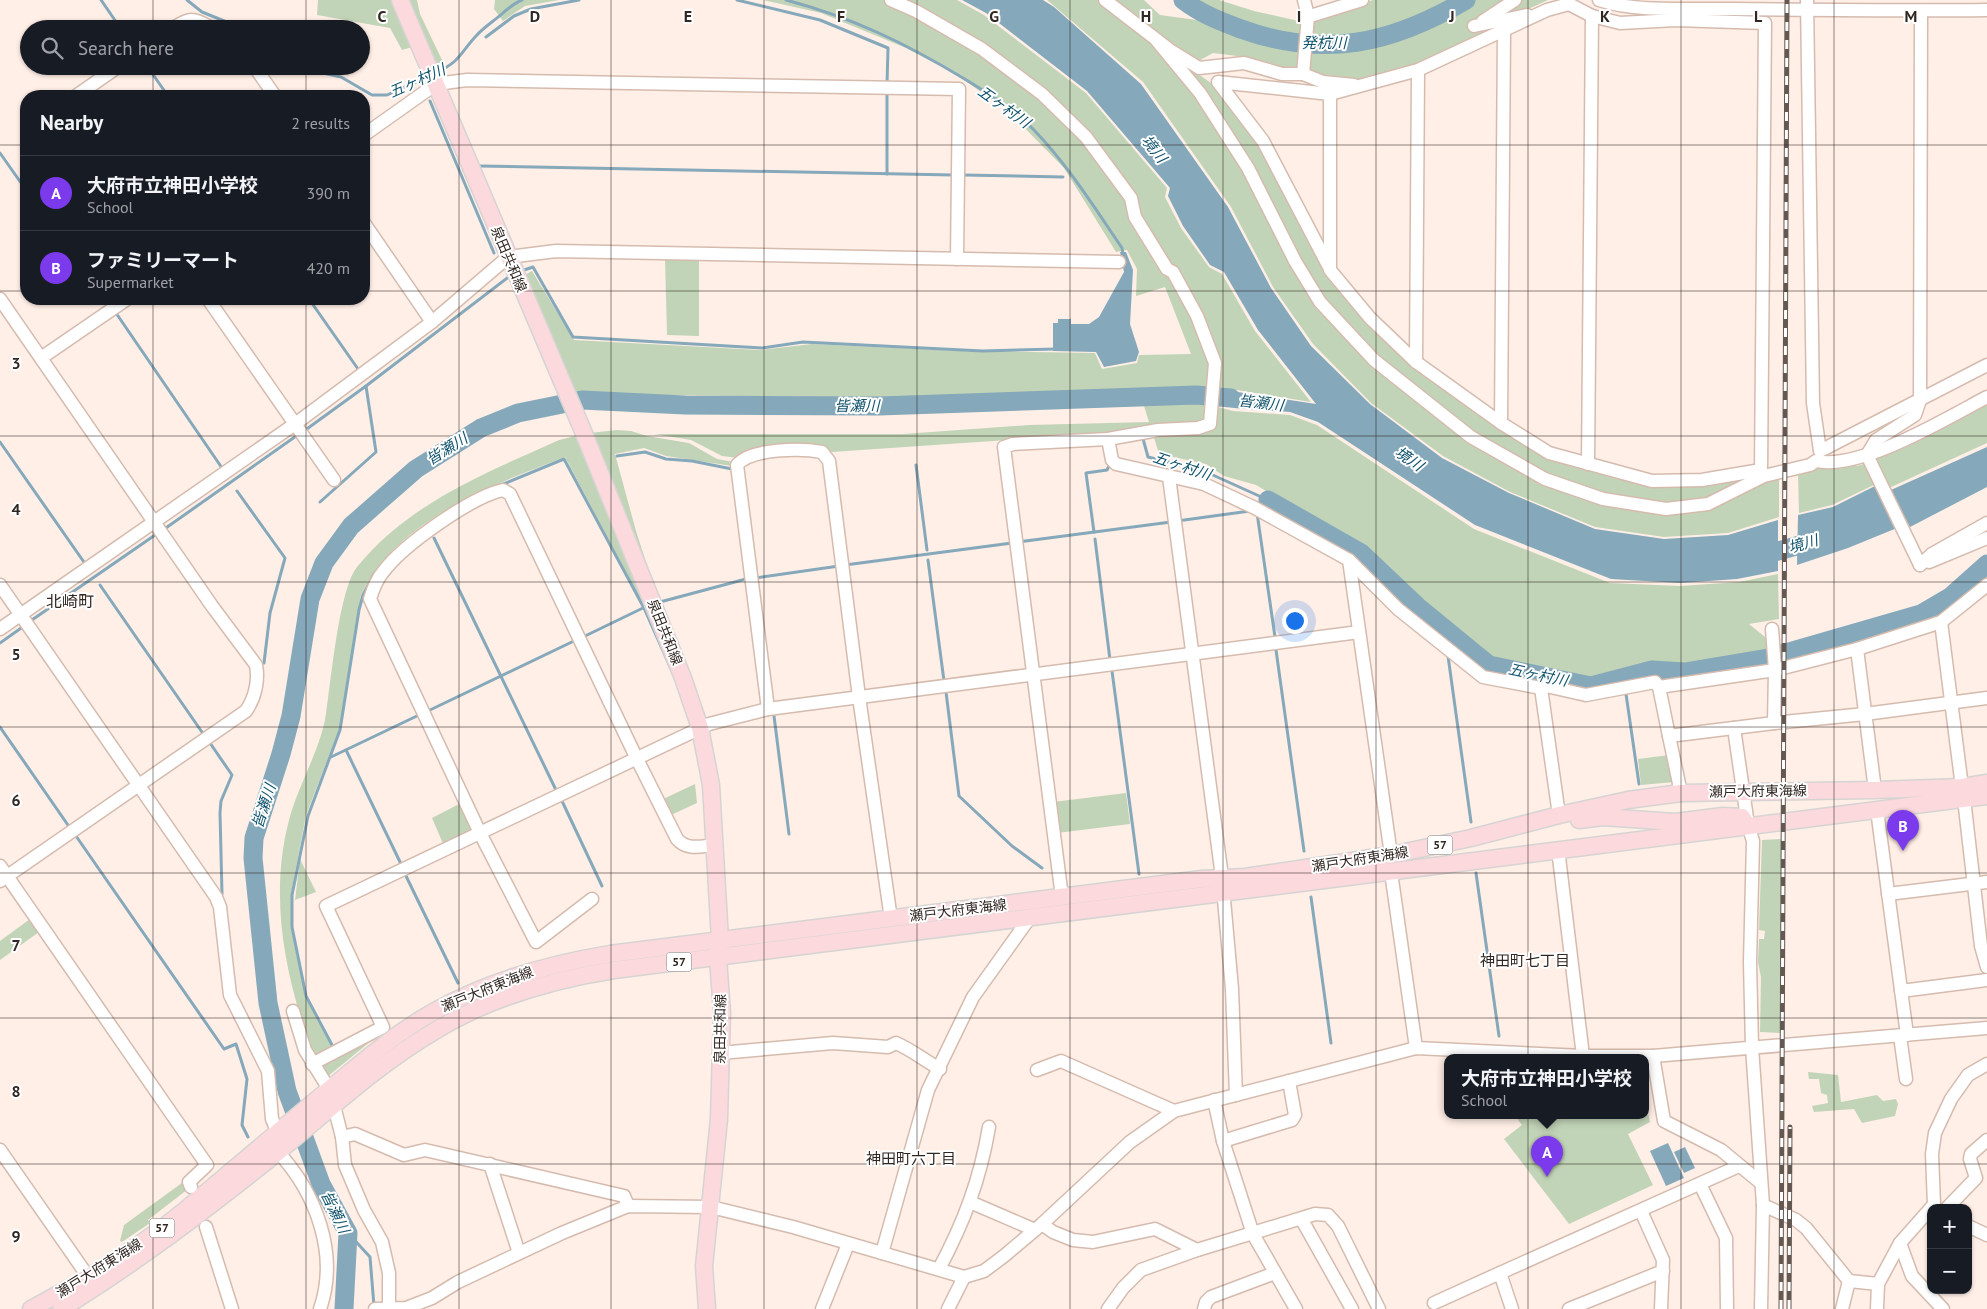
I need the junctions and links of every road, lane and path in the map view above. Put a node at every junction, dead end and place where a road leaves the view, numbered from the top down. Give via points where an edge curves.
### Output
1 (400, 0) edge
2 (891, 0) edge
3 (1105, 0) edge
4 (1304, 0) edge
5 (1362, 0) edge
6 (1515, 0) edge
7 (1599, 0) edge
8 (1766, 5) edge
9 (1807, 5) edge
10 (1916, 7) edge
11 (1547, 10) junction
12 (1987, 10) edge
13 (1592, 16) junction
14 (1307, 17) junction
15 (1765, 24) junction
16 (1504, 31) junction
17 (1157, 41) junction
18 (1200, 68) junction
19 (1418, 70) junction
20 (1304, 74) junction
21 (106, 75) edge
22 (260, 75) edge
23 (1218, 82) junction
24 (435, 83) junction
25 (1364, 86) junction
26 (85, 90) edge
27 (271, 90) edge
28 (1330, 94) junction
29 (370, 131) edge
30 (370, 233) edge
31 (957, 259) junction
32 (509, 260) junction
33 (1120, 262) dead end
34 (1330, 270) junction
35 (0, 298) edge
36 (119, 305) edge
37 (212, 305) edge
38 (432, 322) junction
39 (41, 358) junction
40 (1416, 362) junction
41 (1987, 365) edge
42 (1987, 396) edge
43 (1920, 400) junction
44 (1501, 423) junction
45 (300, 430) junction
46 (1108, 439) junction
47 (1867, 455) junction
48 (1818, 456) junction
49 (1588, 464) junction
50 (1763, 473) junction
51 (1169, 477) junction
52 (334, 480) dead end
53 (1987, 523) edge
54 (155, 524) junction
55 (1987, 538) edge
56 (1349, 560) junction
57 (1920, 565) junction
58 (0, 585) edge
59 (1987, 585) edge
60 (22, 617) junction
61 (1941, 622) junction
62 (0, 629) edge
63 (1772, 629) dead end
64 (1359, 632) junction
65 (1857, 649) junction
66 (1192, 654) junction
67 (1775, 669) junction
68 (1033, 675) junction
69 (1660, 687) junction
70 (1541, 688) junction
71 (859, 697) junction
72 (1987, 698) edge
73 (1951, 702) junction
74 (768, 709) junction
75 (1865, 714) junction
76 (1774, 723) junction
77 (700, 728) junction
78 (1734, 728) junction
79 (1669, 736) junction
80 (636, 757) junction
81 (1987, 783) edge
82 (140, 786) junction
83 (1874, 790) junction
84 (1681, 792) junction
85 (1743, 792) junction
86 (1963, 793) junction
87 (1987, 796) edge
88 (1877, 810) junction
89 (1559, 815) junction
90 (1748, 825) junction
91 (1510, 828) junction
92 (480, 833) junction
93 (715, 845) junction
94 (1558, 849) junction
95 (1391, 855) junction
96 (1391, 872) junction
97 (2, 875) edge
98 (1222, 877) junction
99 (1987, 882) edge
100 (1974, 884) junction
101 (1222, 894) junction
102 (1888, 894) junction
103 (1062, 897) junction
104 (592, 899) dead end
105 (1031, 916) junction
106 (891, 919) junction
107 (720, 940) junction
108 (718, 958) junction
109 (1987, 967) edge
110 (1987, 980) edge
111 (1901, 991) junction
112 (294, 1011) dead end
113 (1987, 1028) edge
114 (1903, 1035) junction
115 (1752, 1047) junction
116 (1416, 1048) junction
117 (720, 1053) junction
118 (1557, 1054) edge
119 (1583, 1054) edge
120 (1649, 1056) edge
121 (1654, 1056) junction
122 (312, 1064) junction
123 (1987, 1064) edge
124 (940, 1069) junction
125 (1037, 1070) dead end
126 (1906, 1079) dead end
127 (1289, 1081) junction
128 (1236, 1095) junction
129 (329, 1100) junction
130 (1214, 1100) junction
131 (1174, 1111) junction
132 (989, 1127) dead end
133 (342, 1137) junction
134 (280, 1139) junction
135 (1987, 1140) edge
136 (1223, 1141) junction
137 (0, 1150) edge
138 (490, 1164) junction
139 (1739, 1166) junction
140 (1761, 1183) junction
141 (1700, 1184) junction
142 (192, 1187) dead end
143 (970, 1202) junction
144 (1933, 1204) edge
145 (1951, 1204) edge
146 (1763, 1205) junction
147 (628, 1206) junction
148 (711, 1207) junction
149 (1641, 1211) junction
150 (1927, 1214) edge
151 (1302, 1220) junction
152 (206, 1227) dead end
153 (1039, 1227) junction
154 (1972, 1228) edge
155 (1253, 1234) junction
156 (1987, 1235) edge
157 (1900, 1243) junction
158 (848, 1244) junction
159 (1197, 1250) junction
160 (519, 1253) junction
161 (882, 1253) junction
162 (939, 1269) junction
163 (1663, 1271) junction
164 (1275, 1273) junction
165 (1500, 1273) junction
166 (964, 1277) junction
167 (90, 1278) junction
168 (1849, 1281) junction
169 (1878, 1284) junction
170 (1434, 1303) dead end
171 (31, 1309) edge
172 (61, 1309) edge
173 (232, 1309) edge
174 (320, 1309) edge
175 (384, 1309) edge
176 (707, 1309) edge
177 (822, 1309) edge
178 (948, 1309) edge
179 (1108, 1309) edge
180 (1204, 1309) edge
181 (1296, 1309) edge
182 (1352, 1309) edge
183 (1379, 1309) edge
184 (1512, 1309) edge
185 (1569, 1309) edge
186 (1661, 1309) edge
187 (1727, 1309) edge
188 (1761, 1309) edge
189 (1842, 1309) edge
190 (1877, 1309) edge
191 (1943, 1309) edge

1 - 24 main road, 泉田共和線
2 - 46 street via 982,49 1042,94 1086,137 1131,198 1135,217 1167,269 1173,272 1193,309 1215,363 1210,424
3 - 17 street
4 - 14 street
5 - 14 street
6 - 11 street via 1474,26
7 - 8 street via 1617,5
8 - 9 street
8 - 15 street
9 - 10 street
9 - 48 street via 1813,403
10 - 12 street
10 - 43 street
11 - 13 street via 1568,4
11 - 16 street
13 - 15 street via 1620,23 1676,20
13 - 49 street
14 - 20 street
15 - 50 street
16 - 19 street
16 - 44 street
17 - 18 street
17 - 50 street via 1200,93 1248,168 1295,261 1320,302 1374,360 1471,437 1545,480 1603,499 1666,509 1708,504
18 - 20 street via 1244,63 1282,74
18 - 23 street
19 - 25 street
19 - 40 street
20 - 25 street via 1324,82
21 - 26 street
22 - 27 street
23 - 28 street
23 - 34 street via 1263,141
24 - 29 street
24 - 31 street via 467,80 960,89
24 - 32 main road, 泉田共和線
25 - 28 street
28 - 34 street
30 - 38 street
31 - 32 street via 556,251
31 - 33 street
32 - 38 street
32 - 77 main road, 泉田共和線 via 582,428 680,669
34 - 40 street via 1370,318
35 - 39 street
36 - 39 street
37 - 45 street
38 - 45 street
39 - 54 street
40 - 44 street
41 - 43 street
42 - 47 street via 1948,418
43 - 47 street via 1914,415 1876,440
43 - 48 street
44 - 49 street via 1549,453
45 - 52 street
45 - 54 street
46 - 51 street via 1112,460 1116,464
46 - 68 street via 1013,444 1004,448
47 - 48 street via 1827,464
47 - 57 street
48 - 50 street via 1810,465
49 - 50 street via 1652,481 1702,480
51 - 56 street via 1204,484 1258,509
51 - 66 street
53 - 57 street via 1932,554
54 - 60 street
54 - 82 street via 256,664 258,674 252,703 246,711
55 - 57 street
56 - 64 street
56 - 70 street via 1398,609 1483,677
58 - 60 street
59 - 61 street
60 - 62 street
60 - 82 street
61 - 65 street
61 - 73 street
63 - 67 street
64 - 66 street
64 - 95 street
65 - 67 street
65 - 75 street
66 - 68 street
66 - 98 street
67 - 69 street
67 - 76 street
68 - 71 street
68 - 103 street
69 - 70 street via 1655,682 1586,695 1546,686
69 - 79 street
70 - 89 street
71 - 74 street
71 - 74 street via 827,456 812,450 782,450 740,461 736,472
71 - 106 street
72 - 73 street
73 - 75 street
73 - 86 street
74 - 77 street
75 - 76 street
75 - 83 street
76 - 78 street
77 - 80 street
77 - 93 main road, 泉田共和線 via 712,793
78 - 79 street
78 - 85 street
79 - 84 street
80 - 92 street
80 - 92 street via 510,494 503,490 495,492 455,513 396,557 374,585 370,599
80 - 93 street via 682,845
81 - 86 main road, 瀬戸大府東海線 / 57
82 - 97 street
82 - 134 street via 220,907 230,995 268,1071 272,1119
83 - 85 main road, 瀬戸大府東海線 / 57
83 - 86 main road, 瀬戸大府東海線 / 57
84 - 85 main road, 瀬戸大府東海線 / 57
84 - 89 main road, 瀬戸大府東海線 / 57
85 - 90 street
86 - 87 main road, 瀬戸大府東海線 / 57
86 - 88 main road, 瀬戸大府東海線 / 57
86 - 100 street
88 - 90 main road, 瀬戸大府東海線 / 57
88 - 102 street
89 - 91 main road, 瀬戸大府東海線 / 57
90 - 91 main road, 57 via 1742,817 1675,822 1603,817 1537,828
90 - 94 main road, 瀬戸大府東海線 / 57
90 - 115 street via 1753,841
91 - 95 main road, 瀬戸大府東海線 / 57
92 - 104 street via 536,942
92 - 122 street via 326,906 383,1027
93 - 107 main road, 泉田共和線
94 - 96 main road, 瀬戸大府東海線 / 57
94 - 119 street
95 - 98 main road, 瀬戸大府東海線 / 57 via 1245,877
96 - 101 main road, 瀬戸大府東海線 / 57
96 - 116 street
97 - 142 street via 207,1165 190,1182
98 - 101 street
98 - 103 main road, 瀬戸大府東海線 / 57
99 - 100 street
100 - 102 street
100 - 109 street via 1981,946
101 - 105 main road, 瀬戸大府東海線 / 57
101 - 128 street via 1232,990
102 - 111 street
103 - 106 main road, 瀬戸大府東海線 / 57
105 - 108 main road, 瀬戸大府東海線 / 57
105 - 124 street via 973,997
106 - 107 main road, 瀬戸大府東海線 / 57
107 - 108 main road, 泉田共和線
107 - 129 main road, 瀬戸大府東海線 / 57 via 570,961 505,979 436,1010 406,1028
108 - 117 main road, 泉田共和線 via 722,1013
108 - 129 main road, 瀬戸大府東海線 / 57 via 582,975 506,997 432,1032
110 - 111 street
111 - 114 street
112 - 122 street
113 - 114 street
114 - 115 street
114 - 126 street
115 - 121 street
115 - 140 street
116 - 118 street
116 - 127 street
117 - 124 street via 833,1043 888,1047 896,1043
117 - 148 main road, 泉田共和線 via 719,1119
120 - 121 street
121 - 139 street via 1664,1121 1721,1150
122 - 129 street
123 - 144 street via 1968,1075 1935,1133
124 - 161 street via 928,1090
125 - 131 street via 1061,1061
127 - 128 street
127 - 136 street via 1295,1115 1292,1120
128 - 130 street
129 - 133 street
129 - 134 main road, 瀬戸大府東海線 / 57
130 - 131 street
130 - 136 street
131 - 153 street via 1130,1142
132 - 143 street via 982,1169
133 - 138 street via 355,1134 404,1155 425,1150
133 - 175 street via 345,1165 382,1242 389,1274
134 - 167 main road, 瀬戸大府東海線 / 57
134 - 172 main road, 瀬戸大府東海線 / 57 via 160,1245
134 - 174 street via 307,1191 324,1235 328,1269
135 - 145 street via 1970,1154 1976,1178
136 - 155 street
137 - 167 street
138 - 147 street via 624,1196
138 - 160 street
139 - 140 street
139 - 141 street
140 - 146 street
141 - 149 street
141 - 187 street via 1726,1238
143 - 153 street
143 - 162 street
146 - 168 street via 1806,1228
146 - 188 street
147 - 148 street
147 - 160 street
148 - 158 street
148 - 176 main road, 泉田共和線 via 704,1266
149 - 163 street via 1662,1260
149 - 165 street
150 - 157 street
151 - 155 street
151 - 182 street
151 - 183 street via 1315,1214 1328,1214 1338,1226
152 - 173 street
153 - 159 street via 1073,1240 1093,1242 1155,1229
153 - 166 street via 984,1270
154 - 156 street
155 - 159 street
155 - 164 street
157 - 169 street
157 - 191 street via 1912,1276
158 - 161 street
158 - 177 street
159 - 179 street via 1141,1270
160 - 175 street via 432,1298 406,1308
161 - 162 street
162 - 166 street
163 - 185 street
163 - 186 street
164 - 180 street via 1211,1298
164 - 181 street
165 - 170 street
165 - 184 street
166 - 178 street
167 - 171 main road, 瀬戸大府東海線 / 57
168 - 169 street
168 - 189 street
169 - 190 street

